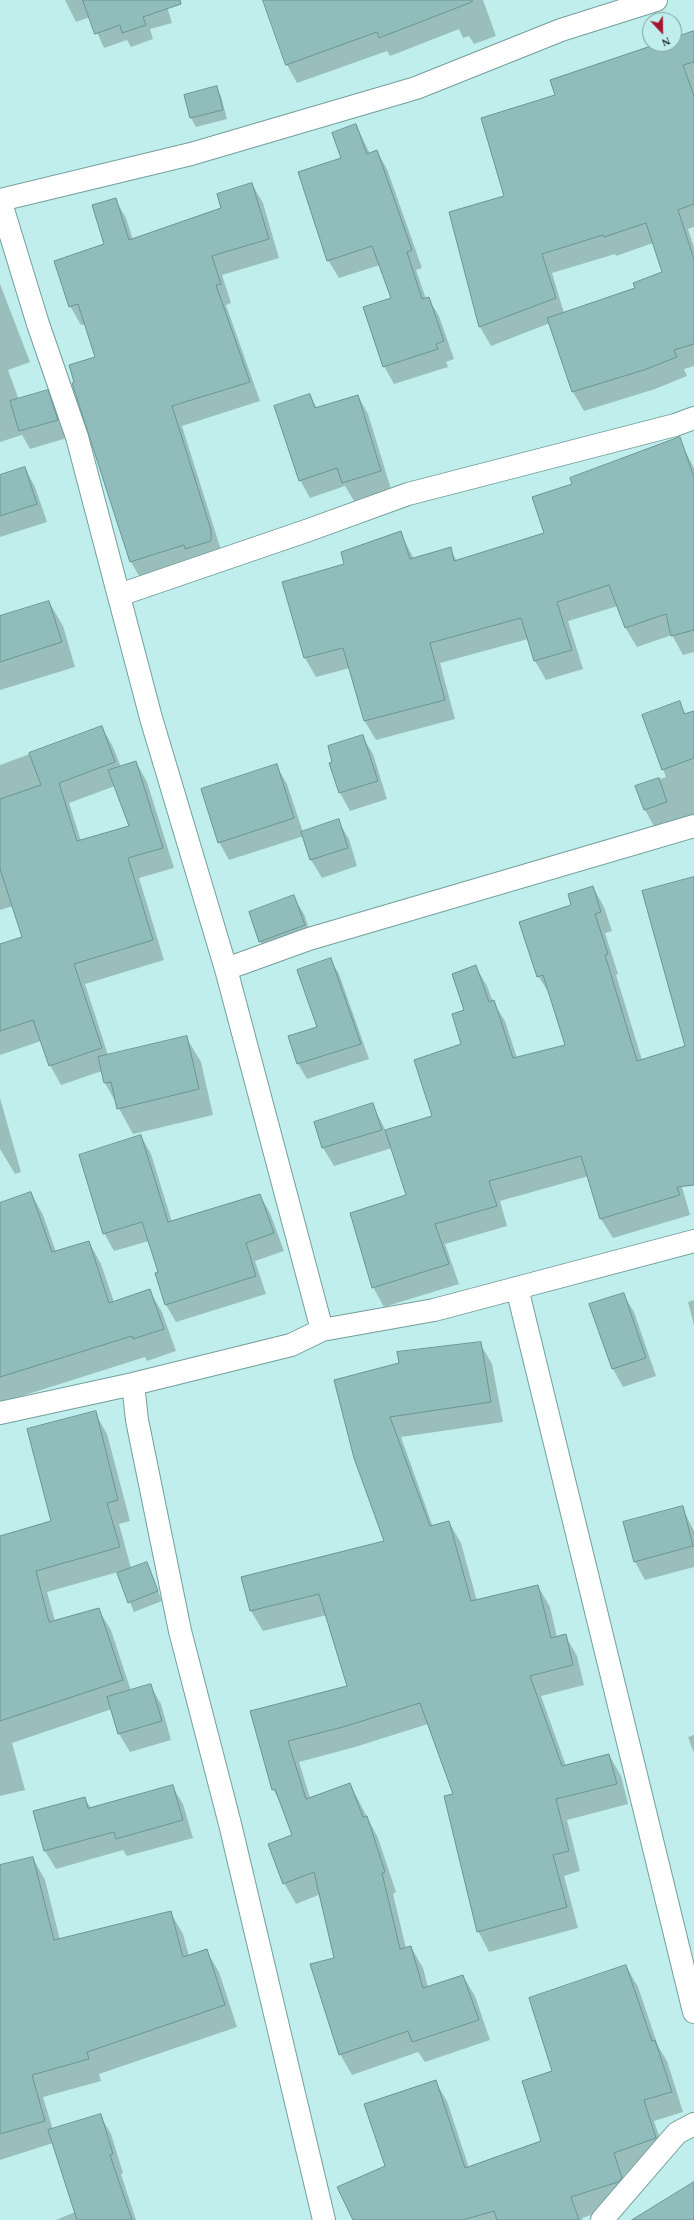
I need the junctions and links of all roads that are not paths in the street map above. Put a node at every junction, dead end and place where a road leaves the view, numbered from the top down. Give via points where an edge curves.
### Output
1 (656, 0) edge
2 (0, 200) edge
3 (694, 418) edge
4 (118, 595) junction
5 (694, 826) edge
6 (226, 969) junction
7 (694, 1241) edge
8 (517, 1288) junction
9 (322, 1330) junction
10 (133, 1384) junction
11 (0, 1413) edge
12 (694, 2012) edge
13 (694, 2124) edge
14 (324, 2220) edge
15 (602, 2220) edge

1 - 2 street via 561,30 416,88 191,154
2 - 4 street via 38,324 77,436
3 - 4 street via 408,494
4 - 6 street
5 - 6 street via 309,939
6 - 9 street
7 - 8 street
8 - 9 street via 434,1310
8 - 12 street
9 - 10 street via 291,1345
10 - 11 street
10 - 14 street via 137,1420 180,1631 230,1824
13 - 15 street via 677,2133

